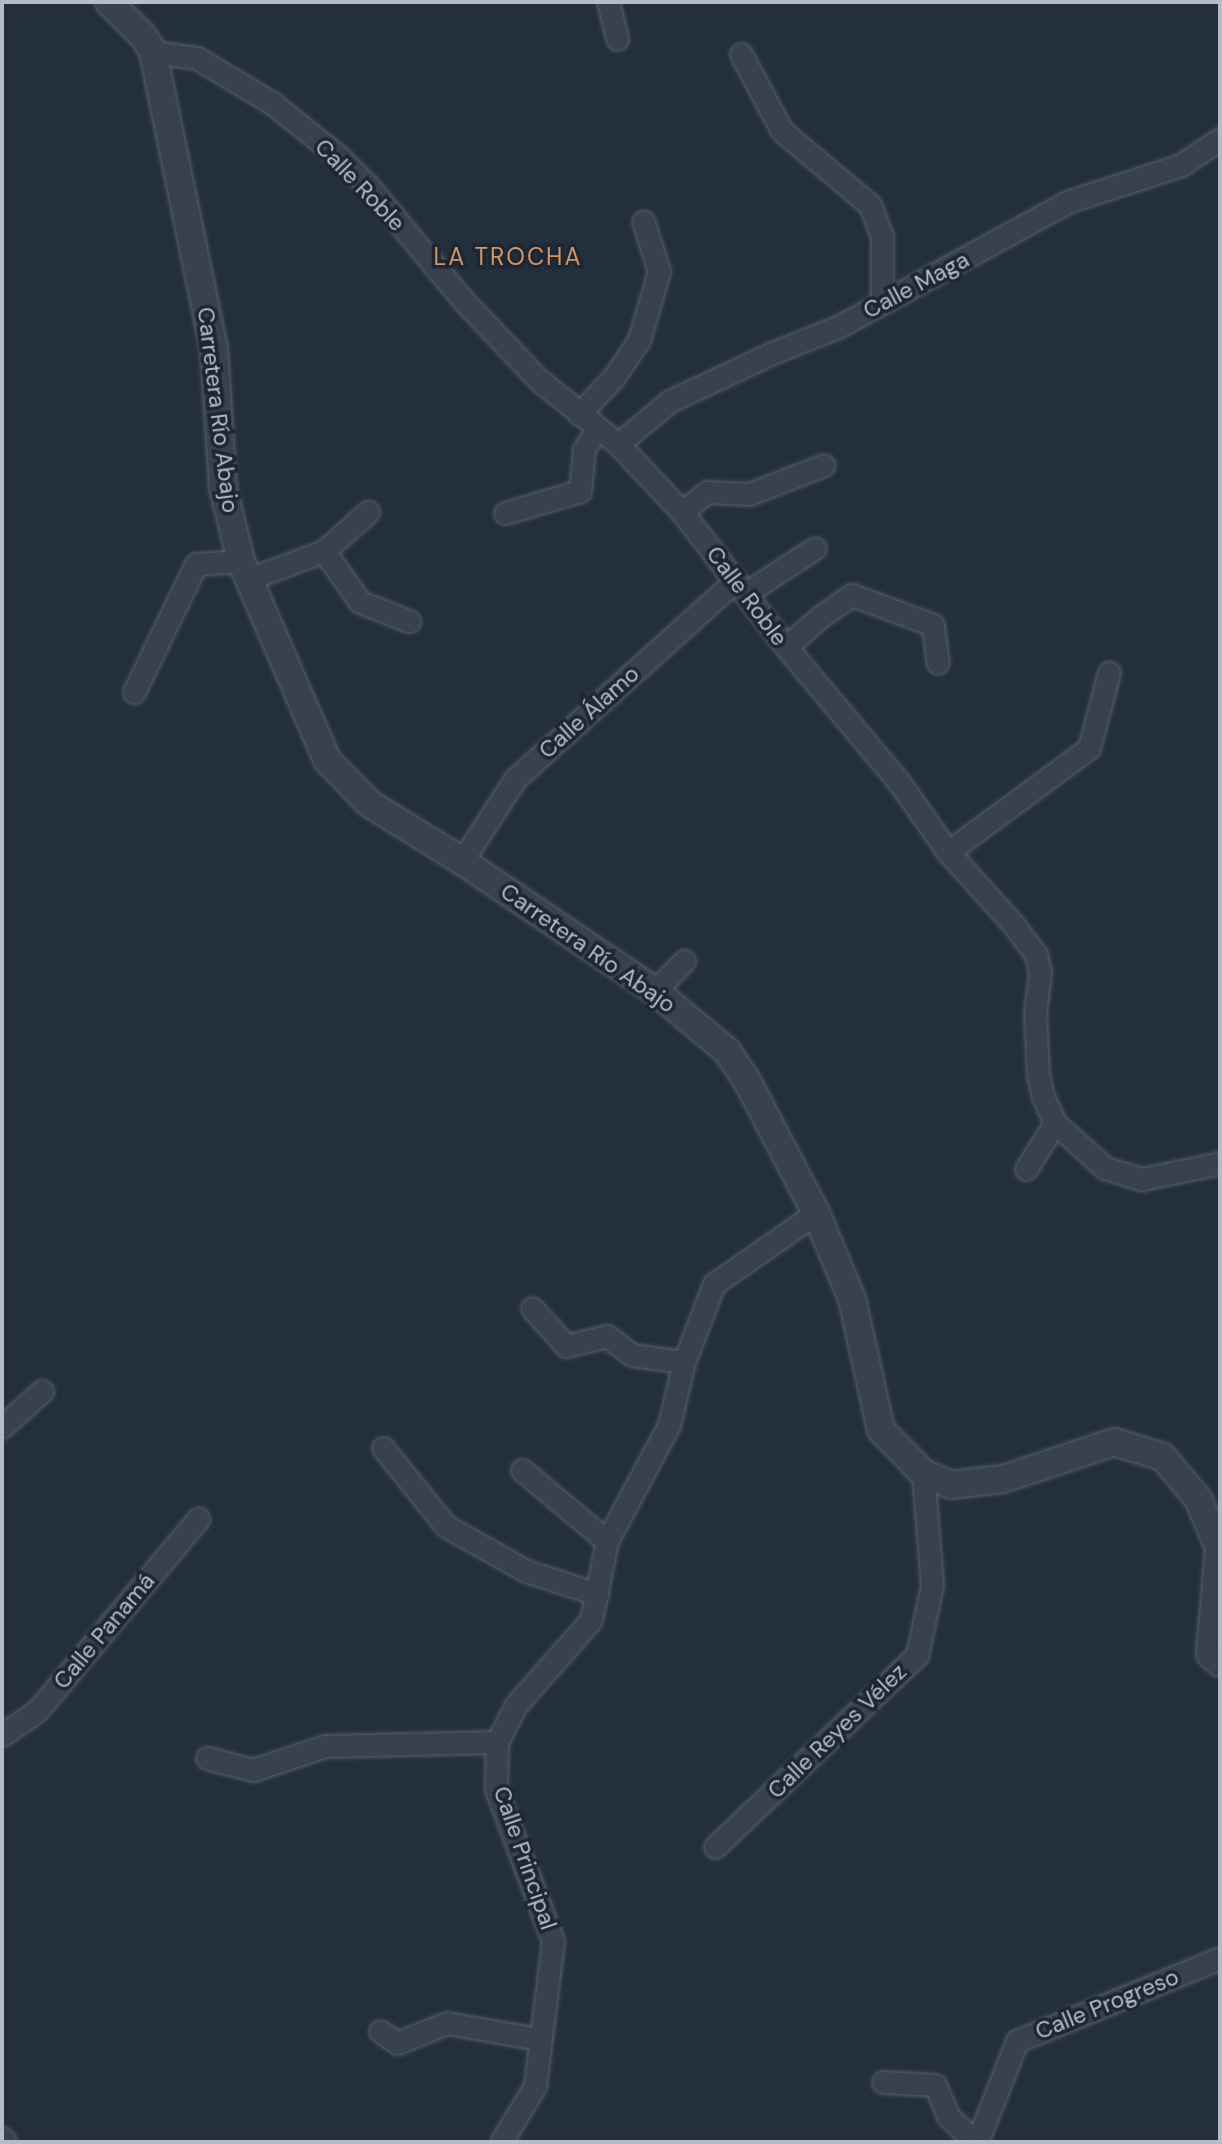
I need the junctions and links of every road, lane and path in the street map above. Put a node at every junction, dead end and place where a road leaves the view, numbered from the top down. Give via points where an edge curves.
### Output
1 (109, 2) edge
2 (608, 2) edge
3 (617, 39) dead end
4 (153, 52) junction
5 (741, 54) dead end
6 (1220, 139) edge
7 (643, 221) dead end
8 (882, 301) junction
9 (579, 414) junction
10 (597, 429) junction
11 (618, 444) junction
12 (824, 465) dead end
13 (368, 512) dead end
14 (682, 512) junction
15 (505, 513) dead end
16 (815, 548) dead end
17 (324, 551) junction
18 (245, 570) junction
19 (741, 586) junction
20 (409, 621) dead end
21 (786, 647) junction
22 (938, 663) dead end
23 (1109, 673) dead end
24 (134, 692) dead end
25 (948, 852) junction
26 (462, 860) junction
27 (684, 961) dead end
28 (655, 991) junction
29 (1055, 1123) junction
30 (1220, 1163) edge
31 (1026, 1169) dead end
32 (816, 1213) junction
33 (532, 1308) dead end
34 (684, 1362) junction
35 (41, 1391) dead end
36 (2, 1427) edge
37 (383, 1448) dead end
38 (522, 1469) dead end
39 (923, 1473) junction
40 (198, 1518) dead end
41 (607, 1541) junction
42 (597, 1594) junction
43 (1220, 1662) edge
44 (2, 1735) edge
45 (497, 1742) junction
46 (207, 1758) dead end
47 (715, 1847) dead end
48 (1220, 1958) edge
49 (380, 2031) dead end
50 (539, 2039) junction
51 (883, 2082) dead end
52 (2, 2138) edge
53 (5, 2142) edge
54 (501, 2142) edge
55 (976, 2142) edge

1 - 4 street, Carretera Río Abajo
2 - 3 street
4 - 9 street, Calle Roble via 197,58 272,103 337,155 462,299 539,380
4 - 18 street, Carretera Río Abajo via 214,348 223,488
5 - 8 street via 782,131 870,205 883,237
6 - 8 street, Calle Maga via 1181,165 1067,202
7 - 9 street via 659,271 639,340 614,377
8 - 11 street, Calle Maga via 840,326 670,401
9 - 10 street, Calle Roble
10 - 11 street, Calle Roble
10 - 15 street via 584,449 580,491
11 - 14 street, Calle Roble
12 - 14 street via 749,494 707,492
13 - 17 street
14 - 19 street, Calle Roble
16 - 19 street, Calle Álamo
17 - 18 street
17 - 20 street via 360,602
18 - 24 street via 196,564
18 - 26 street, Carretera Río Abajo via 327,760 370,804
19 - 21 street, Calle Roble
19 - 26 street, Calle Álamo via 515,779
21 - 22 street via 852,595 933,625
21 - 25 street, Calle Roble via 899,782
23 - 25 street via 1089,748
25 - 29 street, Calle Roble via 1036,955 1040,973 1035,1013 1038,1075
26 - 28 street, Carretera Río Abajo
27 - 28 street
28 - 32 street, Carretera Río Abajo via 727,1051
29 - 30 street, Calle Roble via 1105,1168 1142,1178
29 - 31 street
32 - 34 street, Calle Principal via 714,1284
32 - 39 street, Carretera Río Abajo via 852,1299 881,1430
33 - 34 street via 566,1346 607,1336 632,1355
34 - 41 street, Calle Principal via 669,1425
35 - 36 street
37 - 42 street via 446,1526 526,1571
38 - 41 street
39 - 43 street, Carretera Río Abajo via 951,1485 1003,1479 1114,1442 1163,1457 1198,1499 1219,1548 1210,1654
39 - 47 street, Calle Reyes Vélez via 932,1585 916,1655
40 - 44 street, Calle Panamá via 37,1711
41 - 42 street, Calle Principal
42 - 45 street, Calle Principal via 591,1620 516,1705
45 - 46 street via 325,1746 253,1770
45 - 50 street, Calle Principal via 496,1789 553,1941
48 - 55 street, Calle Progreso via 1017,2041
49 - 50 street via 397,2043 446,2023
50 - 54 street, Calle Principal via 535,2086
51 - 55 street via 935,2085 948,2116
52 - 53 street

